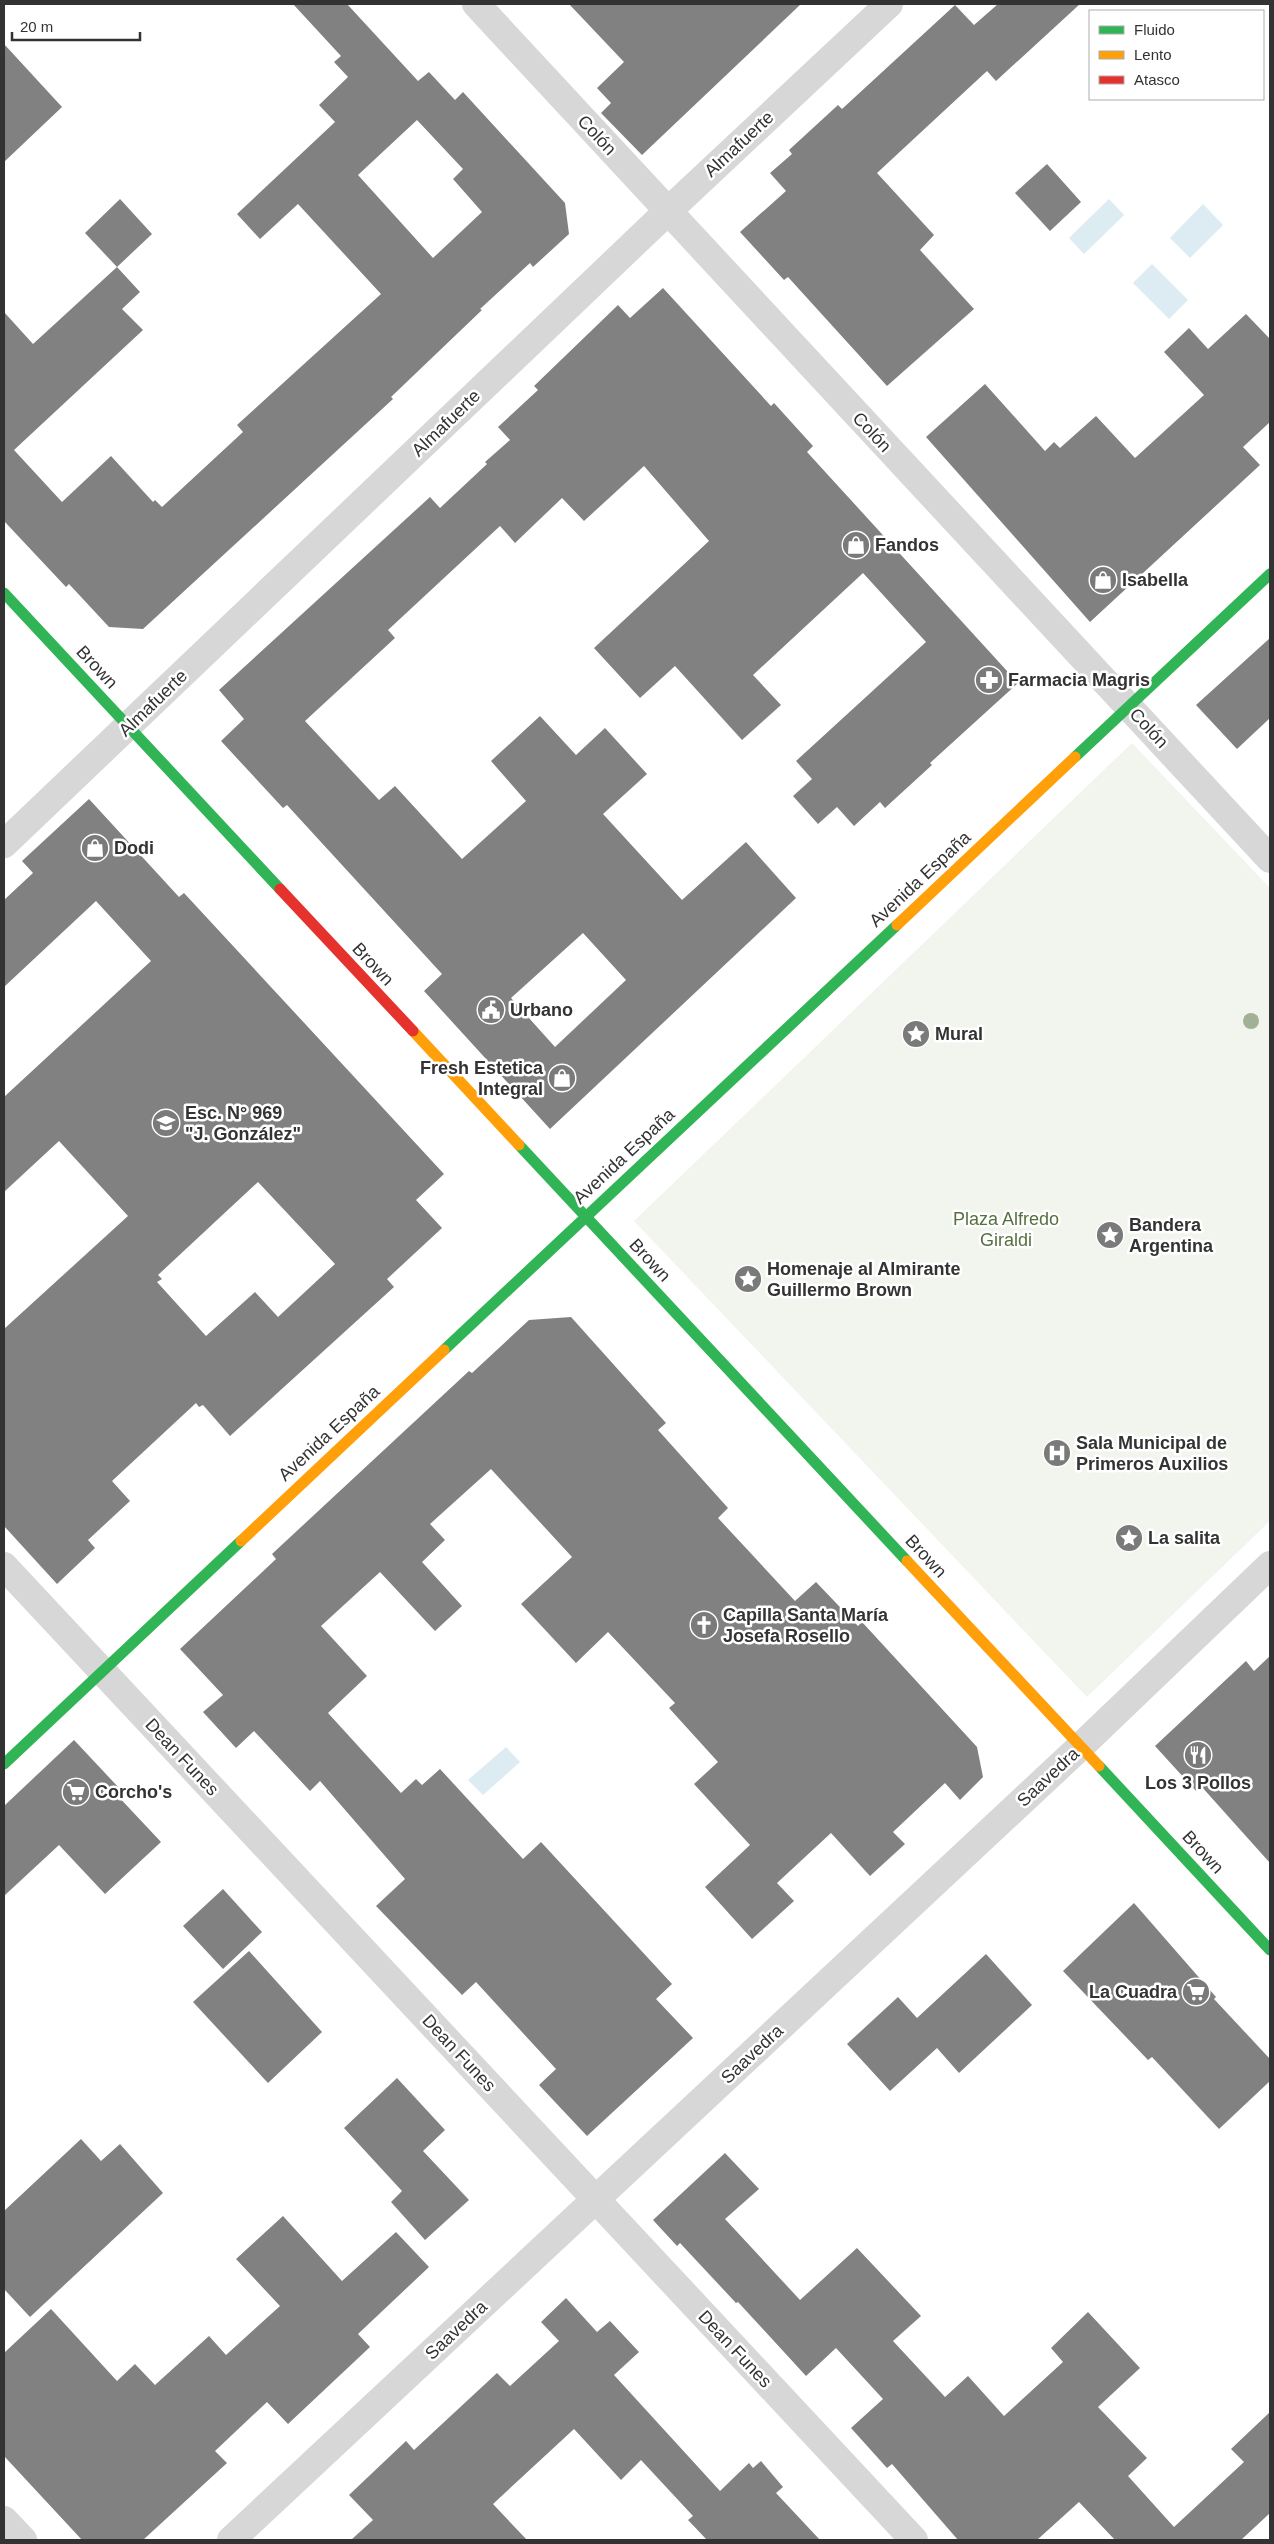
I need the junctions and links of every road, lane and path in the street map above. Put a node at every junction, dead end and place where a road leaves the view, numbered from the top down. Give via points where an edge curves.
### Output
1 (476, 4) edge
2 (889, 4) edge
3 (667, 212) junction
4 (1270, 574) edge
5 (4, 594) edge
6 (1129, 707) junction
7 (128, 726) junction
8 (4, 844) edge
9 (1270, 859) edge
10 (585, 1216) junction
11 (1270, 1565) edge
12 (4, 1566) edge
13 (102, 1672) junction
14 (1080, 1746) junction
15 (4, 1764) edge
16 (1270, 1950) edge
17 (596, 2200) junction
18 (4, 2520) edge
19 (23, 2540) edge
20 (231, 2540) edge
21 (914, 2540) edge

1 - 3 street, Colón
2 - 3 street, Almafuerte
3 - 6 street, Colón
3 - 7 street, Almafuerte
4 - 6 street, Avenida España
5 - 7 street, Brown
6 - 9 street, Colón
6 - 10 street, Avenida España
7 - 8 street, Almafuerte
7 - 10 street, Brown
10 - 13 street, Avenida España
10 - 14 street, Brown
11 - 14 street, Saavedra
12 - 13 street, Dean Funes
13 - 15 street, Avenida España
13 - 17 street, Dean Funes
14 - 16 street, Brown
14 - 17 street, Saavedra
17 - 20 street, Saavedra
17 - 21 street, Dean Funes
18 - 19 street

